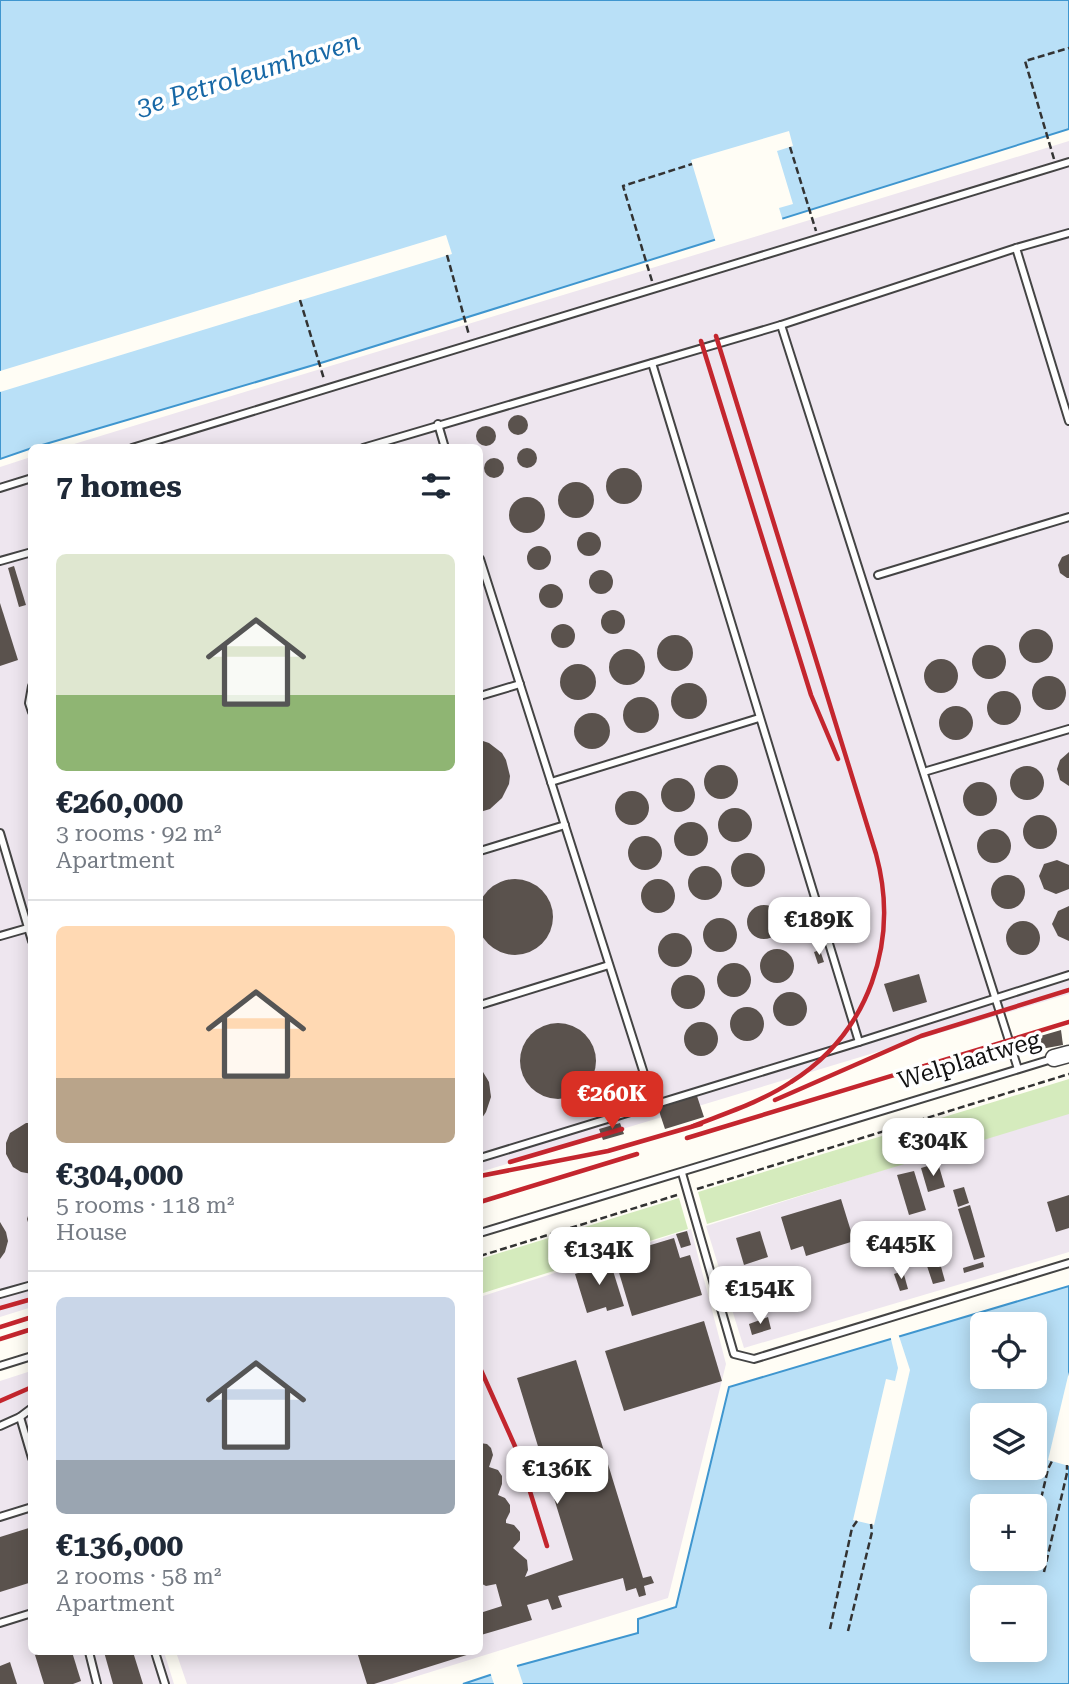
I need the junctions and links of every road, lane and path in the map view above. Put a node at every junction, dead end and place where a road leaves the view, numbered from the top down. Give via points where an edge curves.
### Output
1 (1069, 48) edge
2 (790, 147) dead end
3 (1069, 162) edge
4 (692, 163) dead end
5 (1056, 166) junction
6 (816, 231) dead end
7 (1069, 233) edge
8 (1016, 248) junction
9 (447, 256) dead end
10 (654, 288) junction
11 (300, 300) dead end
12 (781, 325) junction
13 (472, 345) junction
14 (652, 363) junction
15 (327, 389) junction
16 (1069, 421) edge
17 (438, 424) junction
18 (145, 444) edge
19 (376, 444) edge
20 (444, 444) edge
21 (28, 479) edge
22 (0, 488) edge
23 (1069, 517) edge
24 (28, 553) edge
25 (0, 561) edge
26 (483, 568) edge
27 (878, 575) dead end
28 (520, 684) junction
29 (483, 695) edge
30 (759, 719) junction
31 (1069, 729) edge
32 (927, 771) dead end
33 (551, 782) junction
34 (565, 825) junction
35 (0, 833) edge
36 (483, 850) edge
37 (28, 928) joint
38 (0, 936) edge
39 (609, 965) junction
40 (1069, 975) edge
41 (994, 999) junction
42 (483, 1004) edge
43 (859, 1042) junction
44 (1062, 1056) edge
45 (1017, 1069) junction
46 (1069, 1074) edge
47 (654, 1105) junction
48 (483, 1157) edge
49 (682, 1173) junction
50 (687, 1192) junction
51 (483, 1232) edge
52 (483, 1255) edge
53 (1069, 1263) edge
54 (28, 1285) edge
55 (0, 1294) edge
56 (28, 1357) edge
57 (0, 1366) edge
58 (28, 1411) edge
59 (20, 1417) junction
60 (0, 1426) edge
61 (28, 1444) edge
62 (1052, 1461) dead end
63 (1067, 1465) dead end
64 (1042, 1494) edge
65 (28, 1508) edge
66 (0, 1517) edge
67 (857, 1521) dead end
68 (871, 1524) dead end
69 (1044, 1572) dead end
70 (28, 1614) edge
71 (0, 1623) edge
72 (830, 1629) dead end
73 (848, 1631) dead end
74 (90, 1655) edge
75 (156, 1655) edge
76 (97, 1684) edge
77 (165, 1684) edge

1 - 5 path via 1025,61
2 - 6 path
3 - 5 lane
4 - 10 path via 624,186
5 - 10 lane
7 - 8 lane
8 - 12 lane
8 - 16 lane
9 - 13 path
10 - 13 lane
11 - 15 path
12 - 14 lane
12 - 41 lane
13 - 15 lane
14 - 17 lane
14 - 30 lane
15 - 18 lane
17 - 19 lane
17 - 20 lane
21 - 22 lane
23 - 27 lane
24 - 25 lane
26 - 28 lane
28 - 29 lane
28 - 33 lane
30 - 33 lane
30 - 43 lane
31 - 32 lane
33 - 34 lane
34 - 36 lane
34 - 39 lane
35 - 37 lane
37 - 38 lane
39 - 42 lane
39 - 47 lane
40 - 41 lane
41 - 43 lane
41 - 45 lane
43 - 47 lane
44 - 45 lane, Welplaatweg
45 - 49 lane, Welplaatweg
46 - 50 path, Welplaatweg
47 - 48 lane
49 - 50 lane
49 - 51 lane, Welplaatweg
50 - 52 path, Welplaatweg
50 - 53 lane via 734,1354 754,1359
54 - 55 lane
56 - 57 lane
58 - 59 lane
59 - 60 lane
59 - 61 lane
62 - 64 path
63 - 69 path
65 - 66 lane
67 - 72 path
68 - 73 path
70 - 71 lane
74 - 76 lane
75 - 77 lane

